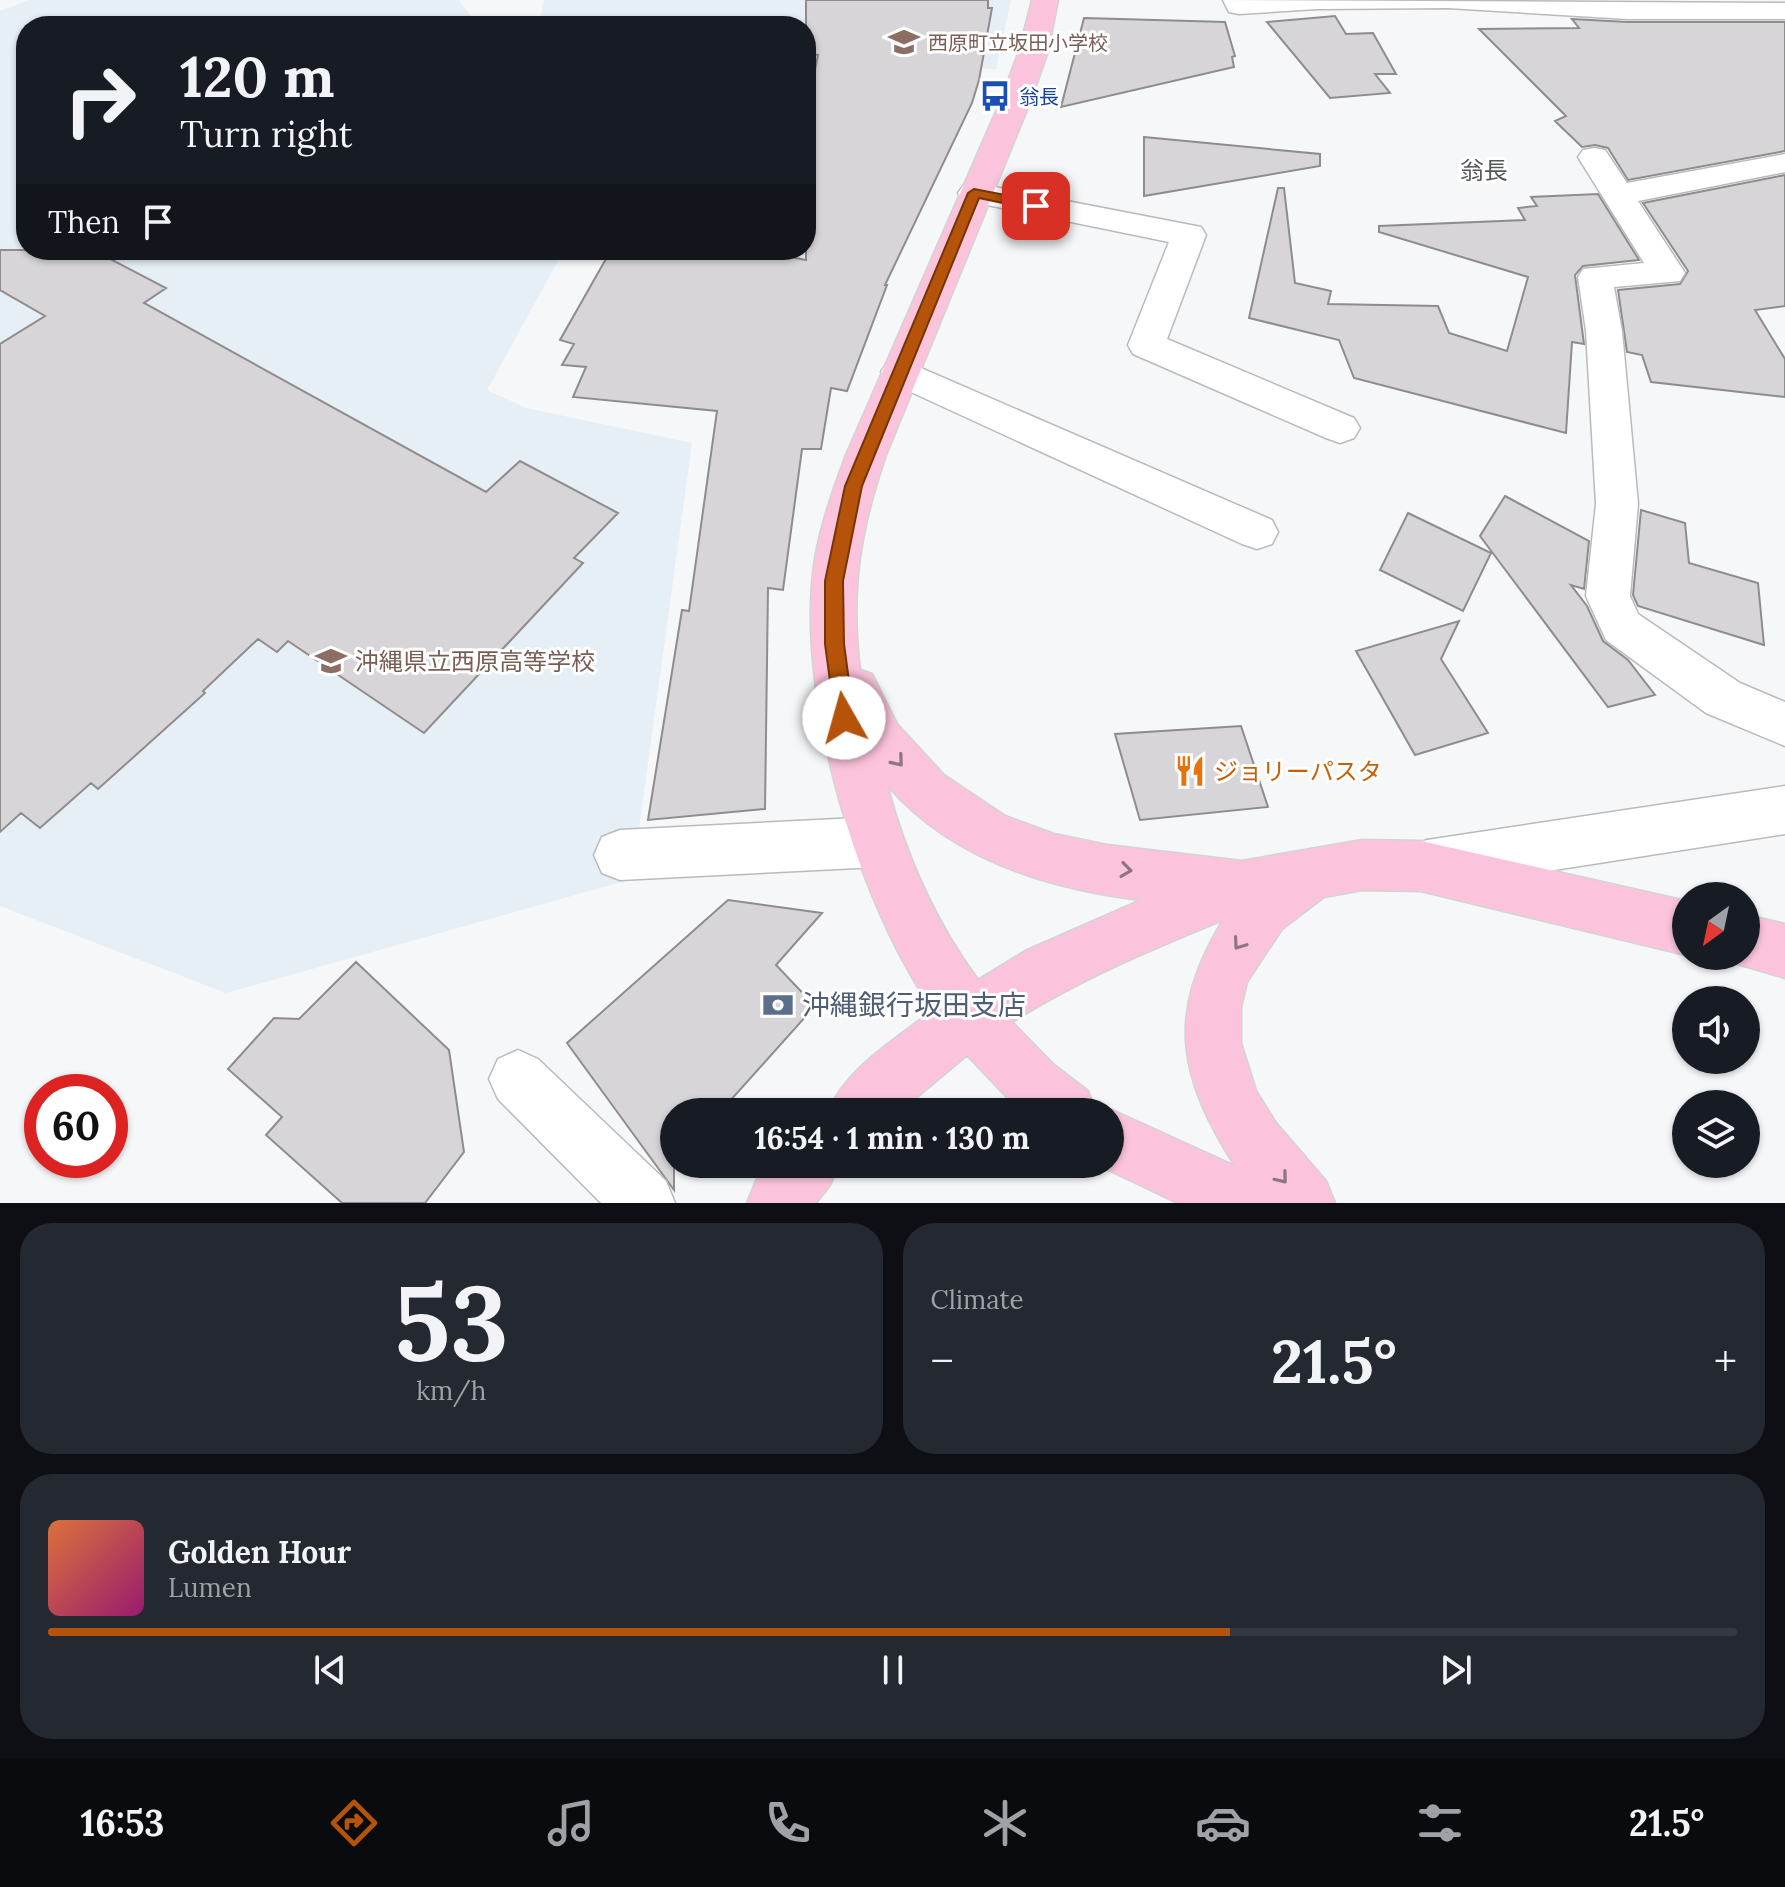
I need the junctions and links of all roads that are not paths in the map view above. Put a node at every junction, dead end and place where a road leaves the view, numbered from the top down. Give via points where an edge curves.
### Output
1 (1045, 0) edge
2 (1236, 0) edge
3 (1785, 11) edge
4 (1594, 157) dead end
5 (1785, 163) edge
6 (974, 193) junction
7 (1621, 194) junction
8 (900, 372) junction
9 (1340, 428) dead end
10 (1257, 532) dead end
11 (835, 644) junction
12 (1785, 724) edge
13 (1785, 810) edge
14 (877, 842) junction
15 (620, 855) dead end
16 (1421, 866) junction
17 (1316, 872) junction
18 (1244, 886) junction
19 (1672, 925) edge
20 (1760, 945) edge
21 (1785, 951) edge
22 (972, 1015) junction
23 (518, 1079) dead end
24 (871, 1098) edge
25 (1047, 1098) edge
26 (1124, 1146) edge
27 (798, 1178) edge
28 (644, 1203) edge
29 (778, 1203) edge
30 (1250, 1203) edge
31 (1304, 1203) edge

1 - 6 main road via 1031,63
2 - 3 street via 1239,6 1448,0 1628,11
4 - 7 street
5 - 7 street
6 - 8 main road
6 - 9 street via 1189,235 1146,345
7 - 12 street via 1668,273 1595,277 1617,504 1608,596 1622,627 1723,698
8 - 10 street
8 - 11 main road via 853,486 844,523 834,581
11 - 14 main road via 844,718
11 -> 18 main road via 880,739 916,782 991,834 1030,852 1082,864
13 - 16 street
14 - 15 street
14 - 22 main road via 930,955
16 - 17 main road via 1362,865
16 - 19 main road
17 - 18 main road
17 -> 31 main road via 1266,908 1235,948 1217,983 1209,1034 1225,1091 1246,1135
18 - 22 main road via 1096,945
20 - 21 main road
22 - 24 main road
22 - 25 main road
23 - 28 street
26 - 30 main road
27 - 29 main road

